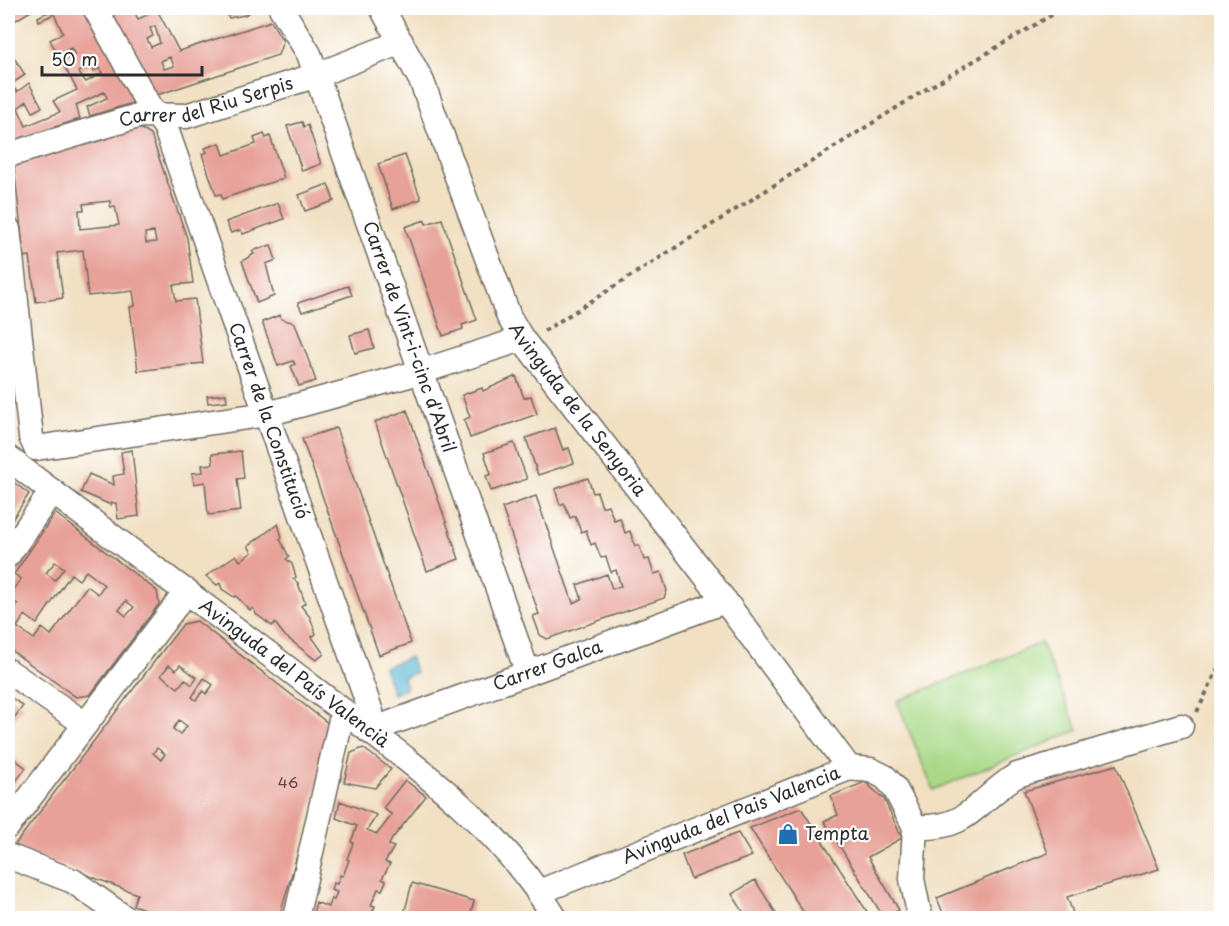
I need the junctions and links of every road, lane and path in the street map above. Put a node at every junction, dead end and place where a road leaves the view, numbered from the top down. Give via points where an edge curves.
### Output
1 (95, 8) edge
2 (281, 8) edge
3 (382, 8) edge
4 (1058, 8) edge
5 (401, 42) junction
6 (317, 75) junction
7 (155, 115) junction
8 (8, 155) edge
9 (8, 229) edge
10 (522, 339) junction
11 (420, 372) junction
12 (267, 414) junction
13 (36, 448) junction
14 (14, 463) edge
15 (52, 491) junction
16 (8, 555) edge
17 (187, 591) junction
18 (725, 601) junction
19 (1221, 660) edge
20 (8, 671) edge
21 (527, 671) junction
22 (343, 711) junction
23 (85, 724) junction
24 (1181, 726) joint
25 (369, 731) junction
26 (849, 768) junction
27 (8, 826) edge
28 (915, 827) junction
29 (8, 856) edge
30 (539, 892) junction
31 (116, 916) edge
32 (296, 918) edge
33 (555, 918) edge
34 (920, 918) edge

1 - 7 street, Carrer de la Constitució
2 - 6 street, Carrer de Vint-i-cinc d'Abril
3 - 5 street, Avinguda de la Senyoria
4 - 10 path via 539,334
5 - 6 street, Carrer del Riu Serpis
5 - 10 street, Avinguda de la Senyoria via 422,82 509,317
6 - 7 street, Carrer del Riu Serpis via 186,116
6 - 11 street, Carrer de Vint-i-cinc d'Abril
7 - 8 street, Carrer del Riu Serpis via 141,115
7 - 12 street, Carrer de la Constitució via 165,126
9 - 13 street via 31,437
10 - 11 street
10 - 18 street, Avinguda de la Senyoria
11 - 12 street
11 - 21 street, Carrer de Vint-i-cinc d'Abril
12 - 13 street
12 - 25 street, Carrer de la Constitució via 371,712
13 - 14 street
14 - 15 street, Avinguda del País Valencià
15 - 16 street
15 - 17 street, Avinguda del País Valencià
17 - 22 street, Avinguda del País Valencià
17 - 23 street
18 - 21 street, Carrer Galca
18 - 26 street, Avinguda de la Senyoria
19 - 24 path via 1199,711
20 - 23 street
21 - 25 street, Carrer Galca
22 - 25 street, Avinguda del País Valencià
22 - 32 street
23 - 27 street
24 - 28 street via 1017,775 961,821 934,828
25 - 30 street, Avinguda del País Valencià via 484,825
26 - 28 street, Avinguda del Pais Valencia via 871,770 885,777
26 - 30 street, Avinguda del Pais Valencia
28 - 34 street via 912,879
29 - 31 street via 73,881
30 - 33 street, Avinguda del País Valencià

